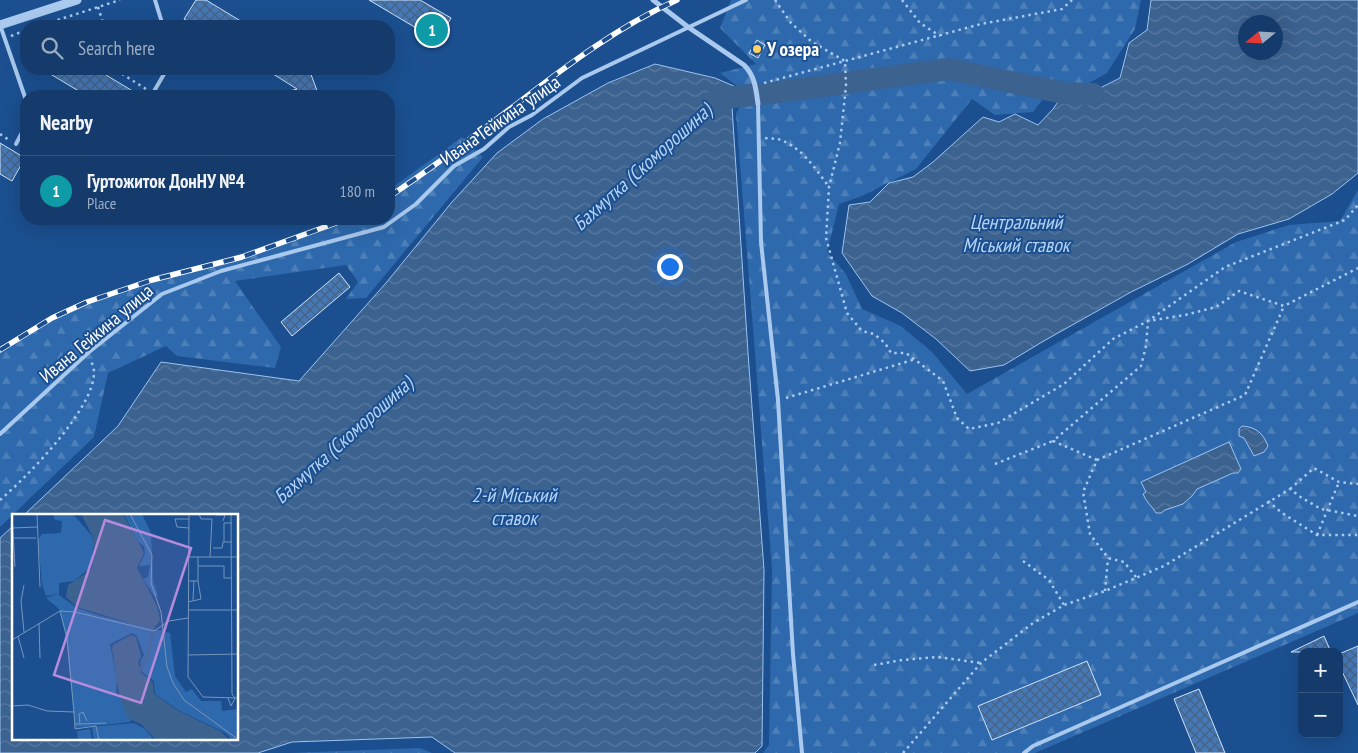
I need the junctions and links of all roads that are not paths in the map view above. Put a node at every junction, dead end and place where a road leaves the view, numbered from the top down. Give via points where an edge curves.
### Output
1 (77, 0) edge
2 (154, 0) edge
3 (653, 0) edge
4 (746, 0) edge
5 (161, 20) edge
6 (0, 25) edge
7 (688, 27) junction
8 (163, 75) edge
9 (23, 90) edge
10 (154, 90) edge
11 (758, 104) joint
12 (20, 136) edge
13 (16, 144) road end
14 (395, 219) edge
15 (387, 225) edge
16 (0, 434) edge
17 (1358, 602) edge
18 (802, 753) edge
19 (1024, 753) edge

1 - 6 street
2 - 5 lane
3 - 7 street
4 - 7 lane, Ивана Гейкина улица
6 - 9 lane
7 - 11 street via 751,72
7 - 14 lane, Ивана Гейкина улица via 582,78 532,115 509,127 484,149 454,166 416,204
8 - 10 lane
11 - 18 lane via 761,242 778,400
12 - 13 lane
15 - 16 lane, Ивана Гейкина улица via 221,271 162,294 89,352
17 - 19 lane

